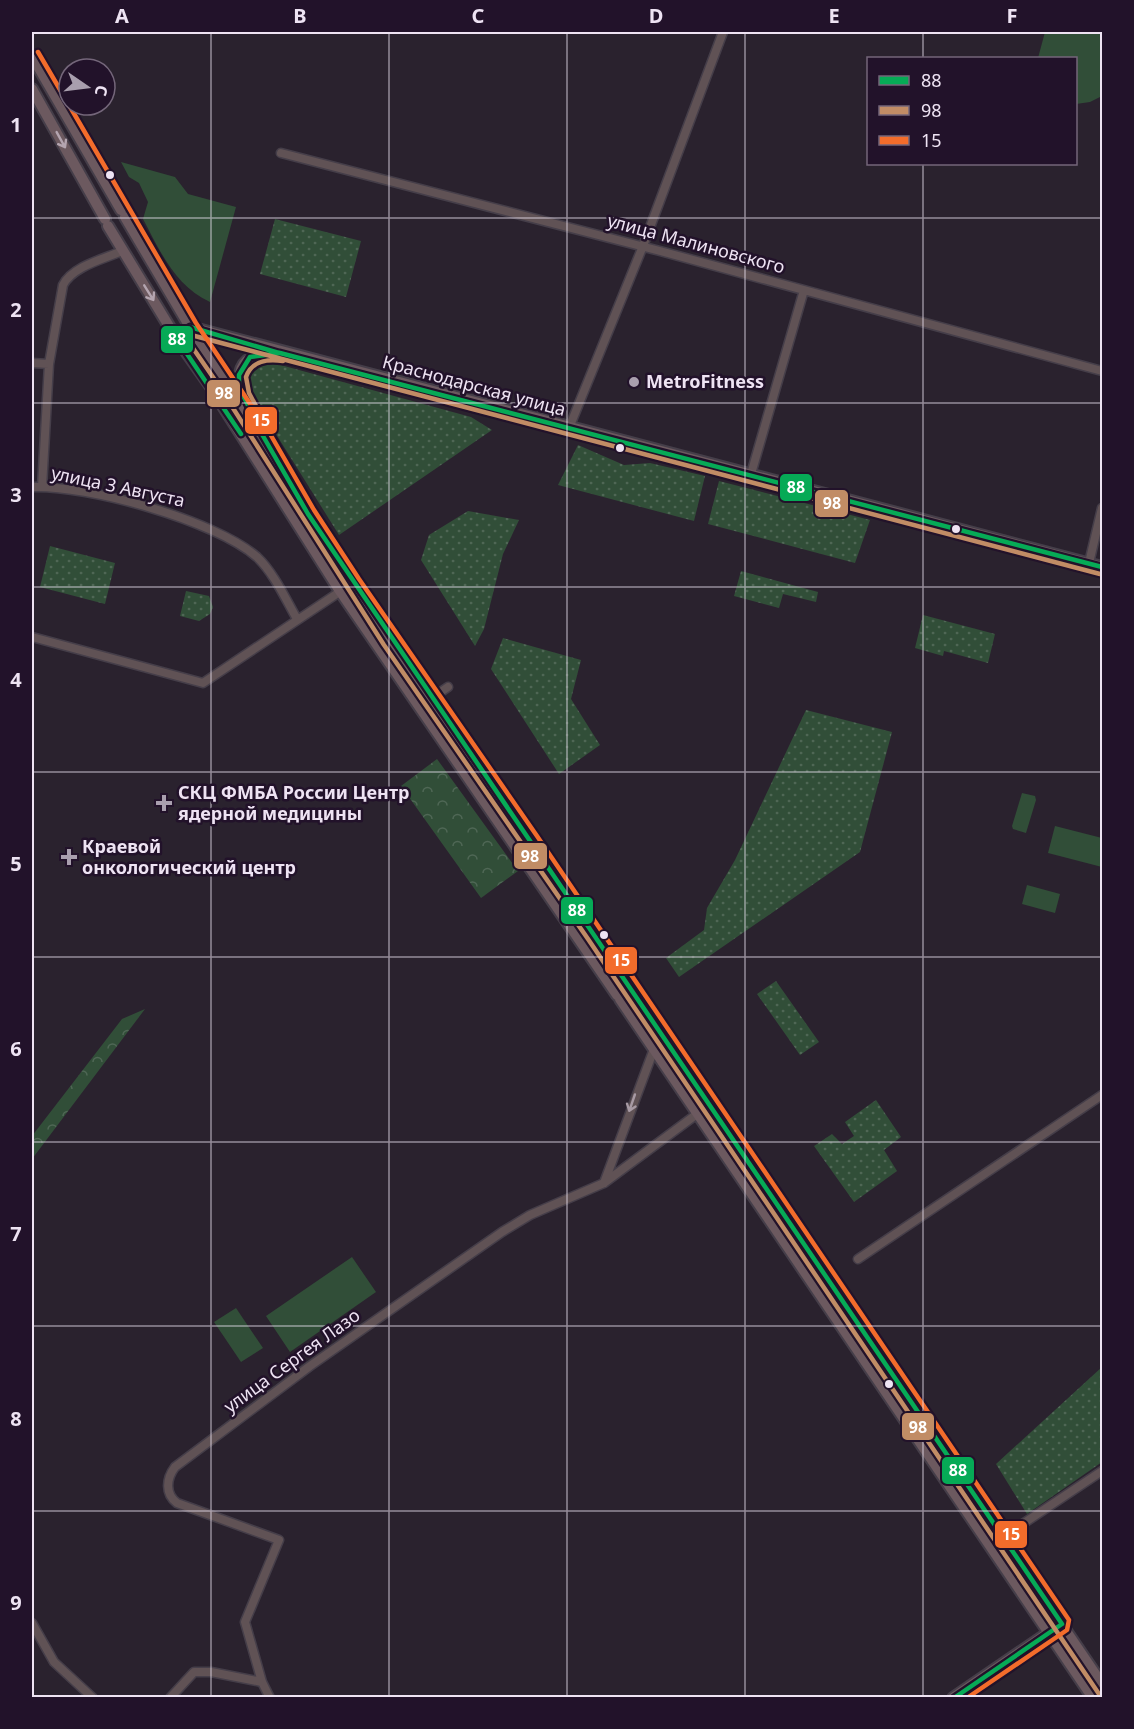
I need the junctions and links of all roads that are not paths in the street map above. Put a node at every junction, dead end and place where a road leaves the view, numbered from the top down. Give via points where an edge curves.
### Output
1 (723, 32) edge
2 (32, 56) edge
3 (32, 89) edge
4 (281, 153) dead end
5 (643, 246) junction
6 (123, 251) junction
7 (804, 290) junction
8 (190, 327) junction
9 (175, 336) junction
10 (280, 353) junction
11 (32, 363) edge
12 (50, 364) junction
13 (1102, 371) edge
14 (569, 428) junction
15 (263, 436) junction
16 (751, 474) junction
17 (32, 487) edge
18 (42, 487) junction
19 (1102, 508) edge
20 (1089, 563) junction
21 (1102, 567) edge
22 (353, 582) junction
23 (340, 591) junction
24 (297, 619) junction
25 (32, 637) edge
26 (448, 687) dead end
27 (432, 698) junction
28 (654, 1049) junction
29 (1102, 1095) edge
30 (708, 1104) junction
31 (697, 1114) junction
32 (604, 1183) junction
33 (858, 1258) dead end
34 (1102, 1471) edge
35 (1003, 1537) junction
36 (32, 1623) edge
37 (1062, 1624) junction
38 (1049, 1633) junction
39 (262, 1682) junction
40 (1102, 1684) edge
41 (170, 1697) edge
42 (93, 1698) edge
43 (270, 1698) edge
44 (953, 1698) edge
45 (1093, 1698) edge

1 - 5 street
2 - 8 main road
3 -> 6 main road
4 - 5 street, улица Малиновского
5 - 7 street, улица Малиновского
5 - 14 street
6 -> 9 main road
6 - 12 street via 67,277
7 - 13 street, улица Малиновского
7 - 16 street
8 - 9 main road
8 - 10 main road, Краснодарская улица
8 - 15 main road
9 - 23 main road
10 - 14 main road, Краснодарская улица
10 - 15 main road via 250,357 239,375 239,387
11 - 12 street
12 - 18 street
14 - 16 main road, Краснодарская улица
15 - 22 main road
16 - 20 main road, Краснодарская улица
17 - 18 street, улица 3 Августа
18 - 24 street, улица 3 Августа via 182,517 221,535 257,558
19 - 20 street
20 - 21 main road, Краснодарская улица
22 - 23 street
22 - 27 main road
23 - 24 street
23 - 28 main road
24 - 25 street via 203,683
26 - 27 street
27 - 30 main road
28 - 31 main road
28 -> 32 street
29 - 33 street
30 - 31 main road
30 - 35 main road
31 - 32 street, улица Сергея Лазо
31 - 38 main road
32 - 39 street, улица Сергея Лазо via 530,1215 502,1232 310,1366 172,1471 167,1488 177,1503 279,1540 245,1622
34 - 35 street
35 - 37 main road
36 - 42 street via 54,1662
37 - 38 main road
37 - 40 main road
38 - 44 main road
38 - 45 main road
39 - 41 street via 194,1672
39 - 43 street, улица Сергея Лазо

